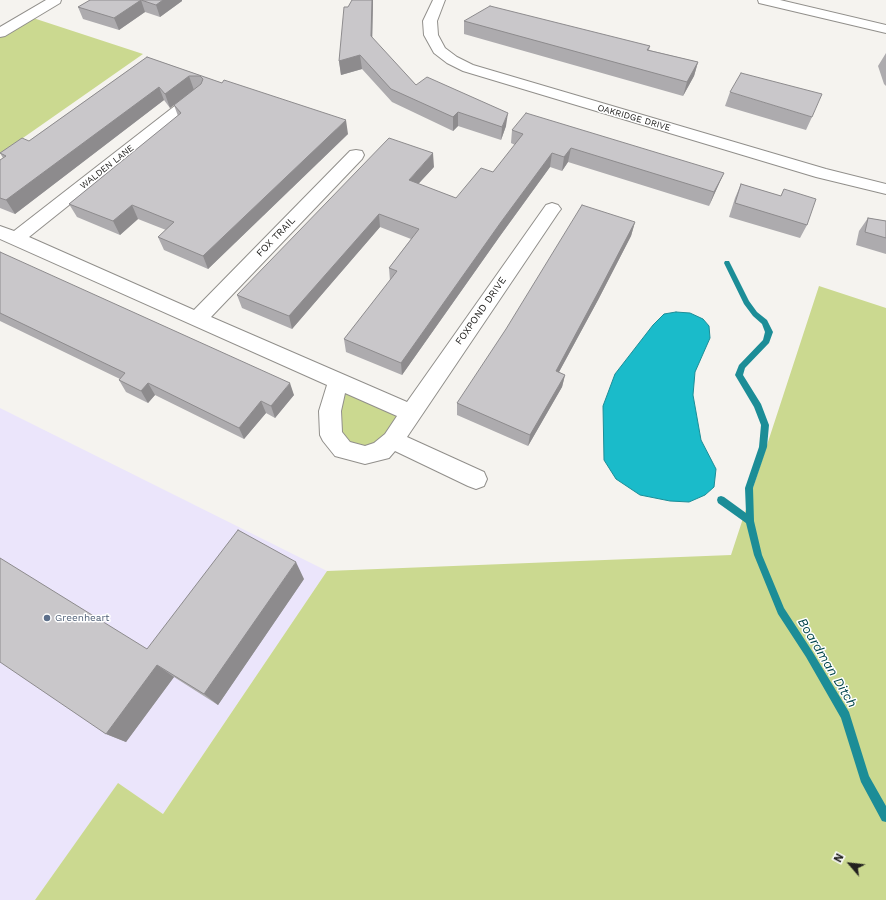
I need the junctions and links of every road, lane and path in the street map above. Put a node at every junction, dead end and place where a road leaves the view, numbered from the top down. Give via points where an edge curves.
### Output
1 (55, 0) edge
2 (438, 0) edge
3 (764, 0) edge
4 (886, 29) edge
5 (0, 33) edge
6 (199, 94) edge
7 (356, 155) dead end
8 (886, 189) edge
9 (552, 209) dead end
10 (8, 235) edge
11 (196, 319) junction
12 (338, 382) junction
13 (411, 413) junction
14 (393, 440) junction
15 (476, 479) dead end

1 - 5 street
2 - 8 street, OAKRIDGE DRIVE via 430,21 431,35 439,50 468,68 822,173
3 - 4 street
6 - 10 street, WALDEN LANE
7 - 11 street, FOX TRAIL
9 - 13 street, FOXPOND DRIVE
10 - 11 street
11 - 12 street
12 - 13 street
12 - 14 street, FOXPOND DRIVE via 330,411 331,435 343,449 365,455 381,451
13 - 14 street, FOXPOND DRIVE
14 - 15 street

